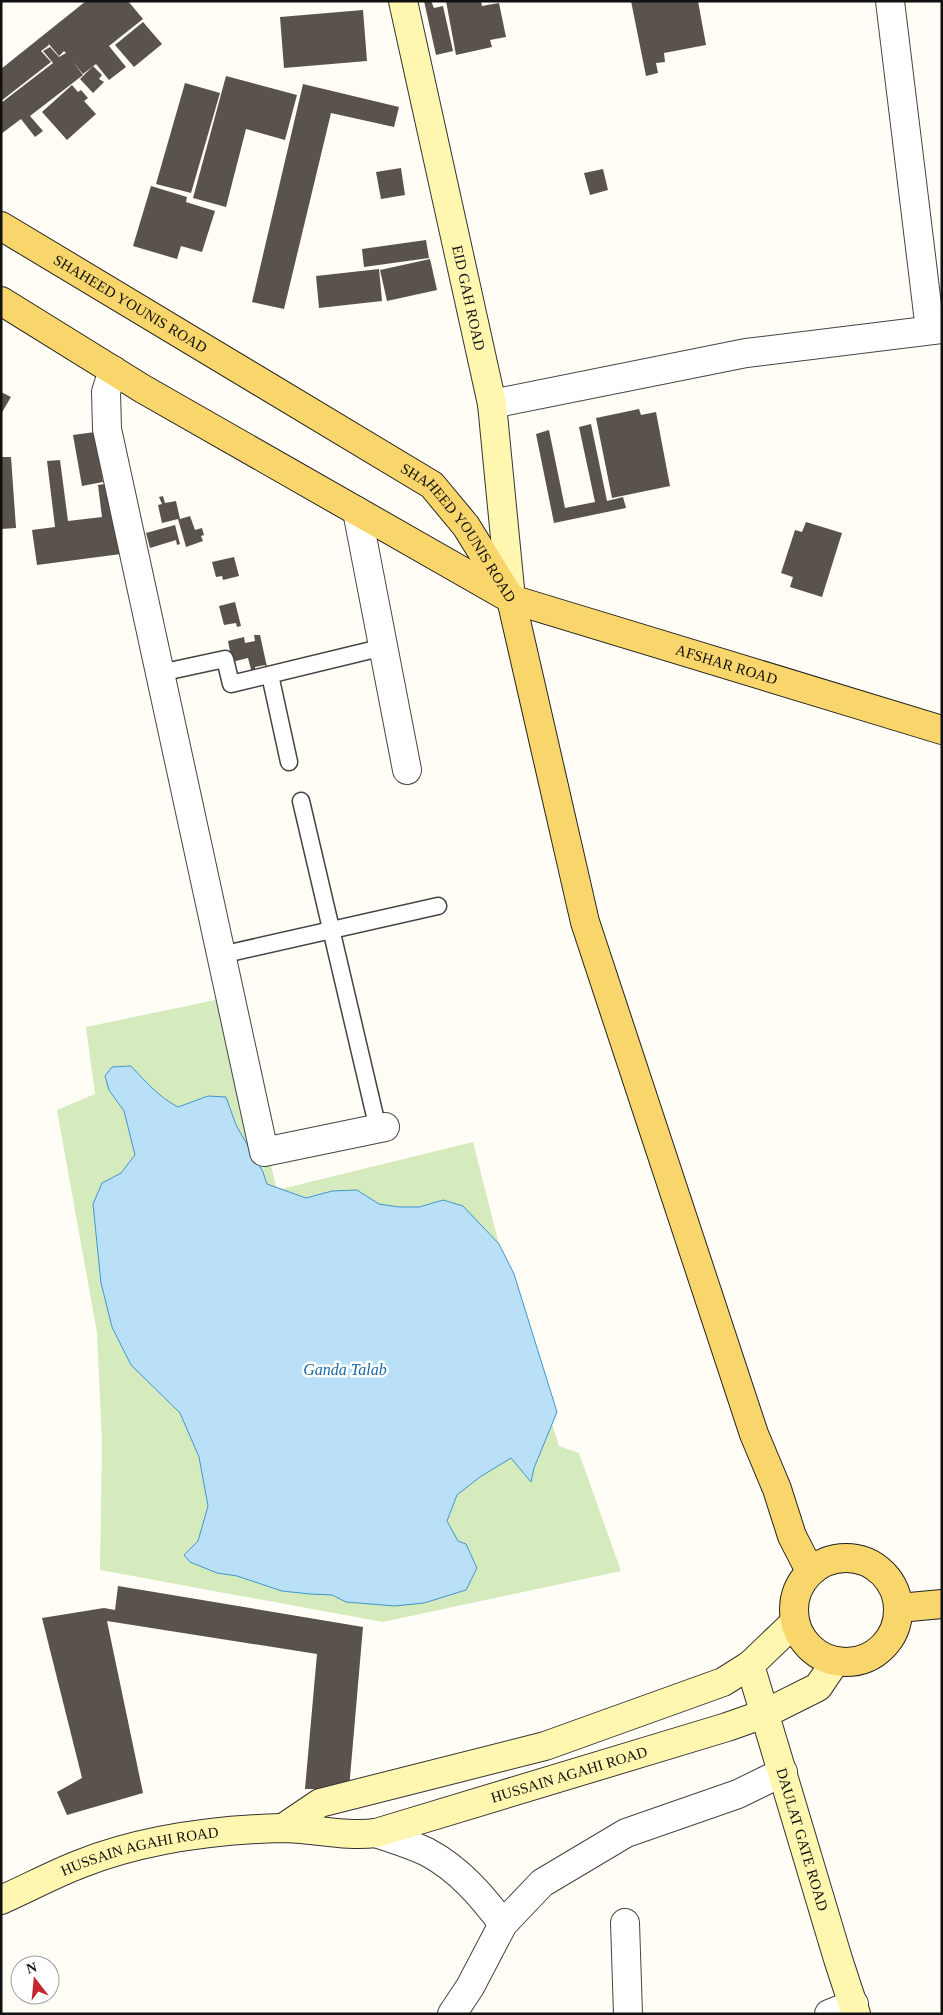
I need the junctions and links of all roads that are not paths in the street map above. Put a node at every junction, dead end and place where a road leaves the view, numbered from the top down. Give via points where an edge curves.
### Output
1 (403, 1) edge
2 (890, 1) edge
3 (1, 226) edge
4 (1, 301) edge
5 (936, 330) edge
6 (113, 370) junction
7 (492, 404) junction
8 (357, 511) junction
9 (511, 598) junction
10 (384, 647) junction
11 (160, 674) junction
12 (270, 675) junction
13 (942, 730) edge
14 (289, 762) dead end
15 (407, 770) dead end
16 (301, 801) dead end
17 (438, 906) dead end
18 (330, 931) junction
19 (221, 955) junction
20 (382, 1128) joint
21 (810, 1572) junction
22 (942, 1604) edge
23 (899, 1608) junction
24 (795, 1622) junction
25 (836, 1662) junction
26 (750, 1665) junction
27 (764, 1714) junction
28 (783, 1772) junction
29 (283, 1828) junction
30 (376, 1832) junction
31 (1, 1900) edge
32 (625, 1923) dead end
33 (503, 1924) junction
34 (846, 2011) edge
35 (452, 2014) edge
36 (628, 2014) edge

1 - 7 main road, EID GAH ROAD
2 - 5 street
3 - 9 main road, SHAHEED YOUNIS ROAD via 432,485 466,526
4 - 6 main road, SHAHEED YOUNIS ROAD
5 - 7 street via 746,353
6 - 8 main road, SHAHEED YOUNIS ROAD
6 - 11 street via 106,392 107,429
7 - 9 main road, EID GAH ROAD
8 - 9 main road, SHAHEED YOUNIS ROAD
8 - 10 street
9 - 13 main road, AFSHAR ROAD
9 - 21 main road via 585,922 754,1434 792,1536
10 - 12 lane
10 - 15 street
11 - 12 lane via 225,659 231,684
11 - 19 street
12 - 14 lane
16 - 18 lane
17 - 18 lane
18 - 19 lane
18 - 20 lane
19 - 20 street via 264,1152
21 - 23 main road via 827,1561 847,1557 866,1561 883,1572 894,1589
21 - 24 main road via 799,1586 794,1604
22 - 23 main road
23 - 25 main road via 891,1638 880,1650 867,1659
24 - 25 main road via 809,1648
24 - 26 main road, HUSSAIN AGAHI ROAD
25 - 27 main road, HUSSAIN AGAHI ROAD via 818,1687
26 - 27 main road, DAULAT GATE ROAD
26 - 29 main road, HUSSAIN AGAHI ROAD via 723,1682 545,1746 320,1804
27 - 28 main road, DAULAT GATE ROAD
27 - 30 main road, HUSSAIN AGAHI ROAD
28 - 33 street via 738,1794 626,1833 542,1883
28 - 34 main road, DAULAT GATE ROAD via 838,1959
29 - 30 main road, HUSSAIN AGAHI ROAD via 362,1835
29 - 31 main road, HUSSAIN AGAHI ROAD via 215,1833 144,1844 81,1863
30 - 33 street via 427,1852 456,1872 482,1896
32 - 36 street
33 - 35 street

